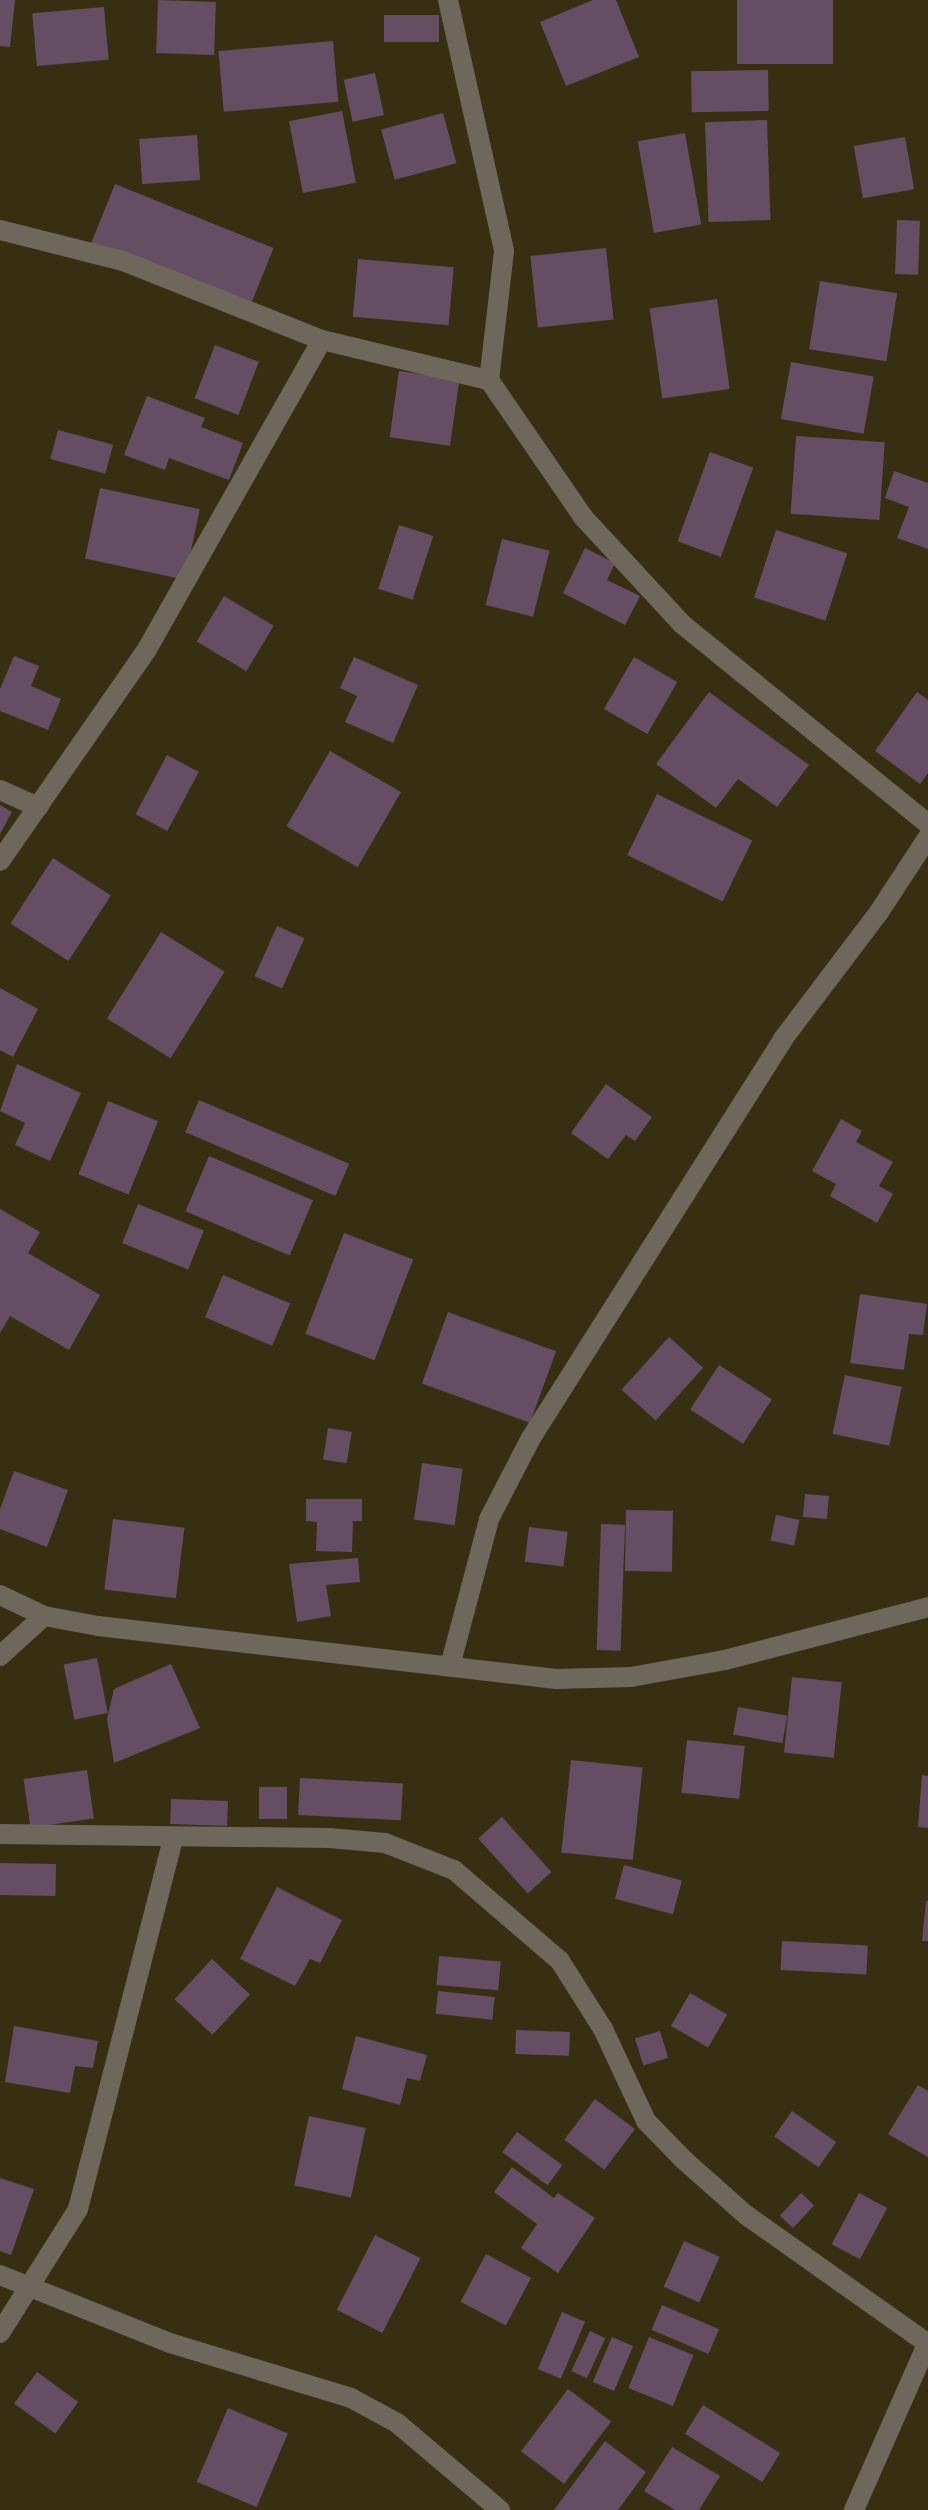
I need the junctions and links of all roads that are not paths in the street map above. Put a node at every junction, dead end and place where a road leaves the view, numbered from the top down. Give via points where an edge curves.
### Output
1 (448, 0) edge
2 (0, 230) edge
3 (322, 340) junction
4 (489, 380) junction
5 (0, 790) edge
6 (38, 807) junction
7 (928, 824) edge
8 (928, 837) edge
9 (0, 861) edge
10 (0, 1595) edge
11 (928, 1607) edge
12 (44, 1616) junction
13 (0, 1656) edge
14 (450, 1666) junction
15 (0, 1834) edge
16 (173, 1838) junction
17 (0, 2275) edge
18 (33, 2287) junction
19 (0, 2333) edge
20 (928, 2343) edge
21 (500, 2510) edge
22 (854, 2510) edge

1 - 4 street via 504,251
2 - 3 street via 123,261
3 - 4 street
3 - 6 street via 146,651
4 - 7 street via 583,517 682,624
5 - 6 street
6 - 9 street
8 - 14 street via 783,1039 531,1438 489,1519
10 - 12 street
11 - 14 street via 725,1660 631,1677 556,1679
12 - 13 street
12 - 14 street
15 - 16 street
16 - 18 street via 78,2209
16 - 20 street via 385,1843 454,1870 560,1961 603,2029 646,2121 684,2160 746,2215
17 - 18 street
18 - 19 street
18 - 21 street via 170,2343 351,2398 397,2423
20 - 22 street

